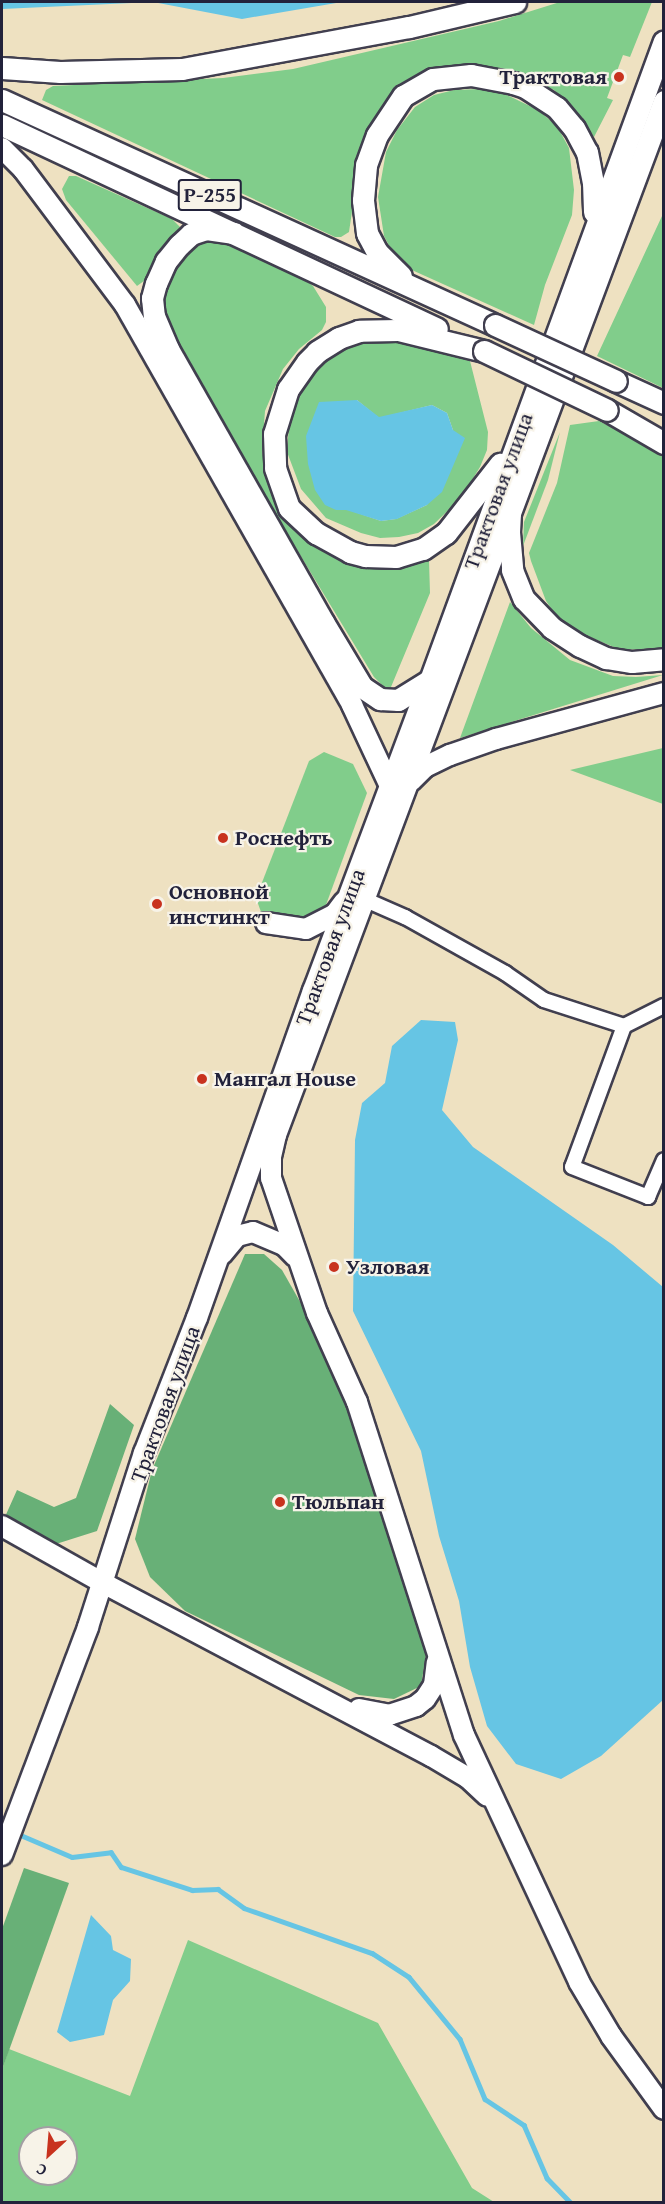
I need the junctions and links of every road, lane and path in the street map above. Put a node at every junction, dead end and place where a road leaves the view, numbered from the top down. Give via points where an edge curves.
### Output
1 (515, 2) edge
2 (663, 41) edge
3 (2, 68) edge
4 (2, 100) edge
5 (663, 101) edge
6 (2, 124) edge
7 (2, 148) edge
8 (663, 149) edge
9 (637, 171) junction
10 (594, 226) junction
11 (234, 232) junction
12 (418, 290) junction
13 (484, 351) junction
14 (663, 402) edge
15 (607, 410) junction
16 (519, 433) junction
17 (663, 437) edge
18 (663, 443) edge
19 (510, 513) junction
20 (663, 659) edge
21 (430, 680) junction
22 (663, 693) edge
23 (400, 784) junction
24 (358, 897) junction
25 (266, 923) dead end
26 (663, 1006) edge
27 (624, 1026) junction
28 (663, 1160) edge
29 (295, 1256) junction
30 (216, 1261) junction
31 (2, 1526) edge
32 (103, 1583) junction
33 (436, 1654) junction
34 (300, 1687) junction
35 (498, 1809) junction
36 (2, 1855) edge
37 (663, 2109) edge

1 - 3 main road via 409,27 182,69 60,72
2 - 10 main road, Трактовая улица
4 - 12 main road, Р-255
5 - 9 main road, Трактовая улица
6 - 11 main road
7 - 23 main road via 23,169 125,305
8 - 9 main road
9 - 19 main road, Трактовая улица
10 - 12 main road via 593,182 587,152 557,108 513,83 458,75 433,79 412,88 383,123 370,149 364,185 364,217 371,244
10 - 16 main road, Трактовая улица
11 - 13 main road
11 - 21 main road via 201,230 171,254 158,275 152,298 159,329 362,687 390,702
12 - 14 main road, bridge
13 - 15 main road, bridge
13 - 16 main road via 418,333 379,329 348,334 317,352 288,389 277,420 273,451 282,495 302,522 330,542 365,556 396,557 423,549 446,533 482,489
15 - 17 main road
15 - 18 main road
16 - 21 main road, Трактовая улица
19 - 20 main road via 512,570 524,599 536,613 566,638 606,658 632,662
19 - 23 main road, Трактовая улица
21 - 23 main road, Трактовая улица
22 - 23 main road via 496,739 450,755
23 - 24 main road, Трактовая улица
24 - 25 main road via 306,929
24 - 27 street via 405,917 505,973 544,1000
24 - 29 main road, Трактовая улица via 276,1135 271,1162 271,1178
24 - 30 main road, Трактовая улица
26 - 27 street
27 - 28 street via 572,1167 648,1197
29 - 30 main road via 274,1239 249,1232 234,1238
29 - 33 main road, Трактовая улица via 357,1402
30 - 32 main road, Трактовая улица via 144,1453
31 - 32 main road
32 - 34 main road
32 - 36 main road, Трактовая улица
33 - 34 main road via 436,1679 429,1694 416,1706 394,1714 367,1712
33 - 35 main road, Трактовая улица via 464,1735
34 - 35 main road via 459,1772
35 - 37 main road, Трактовая улица via 579,1982 611,2036

